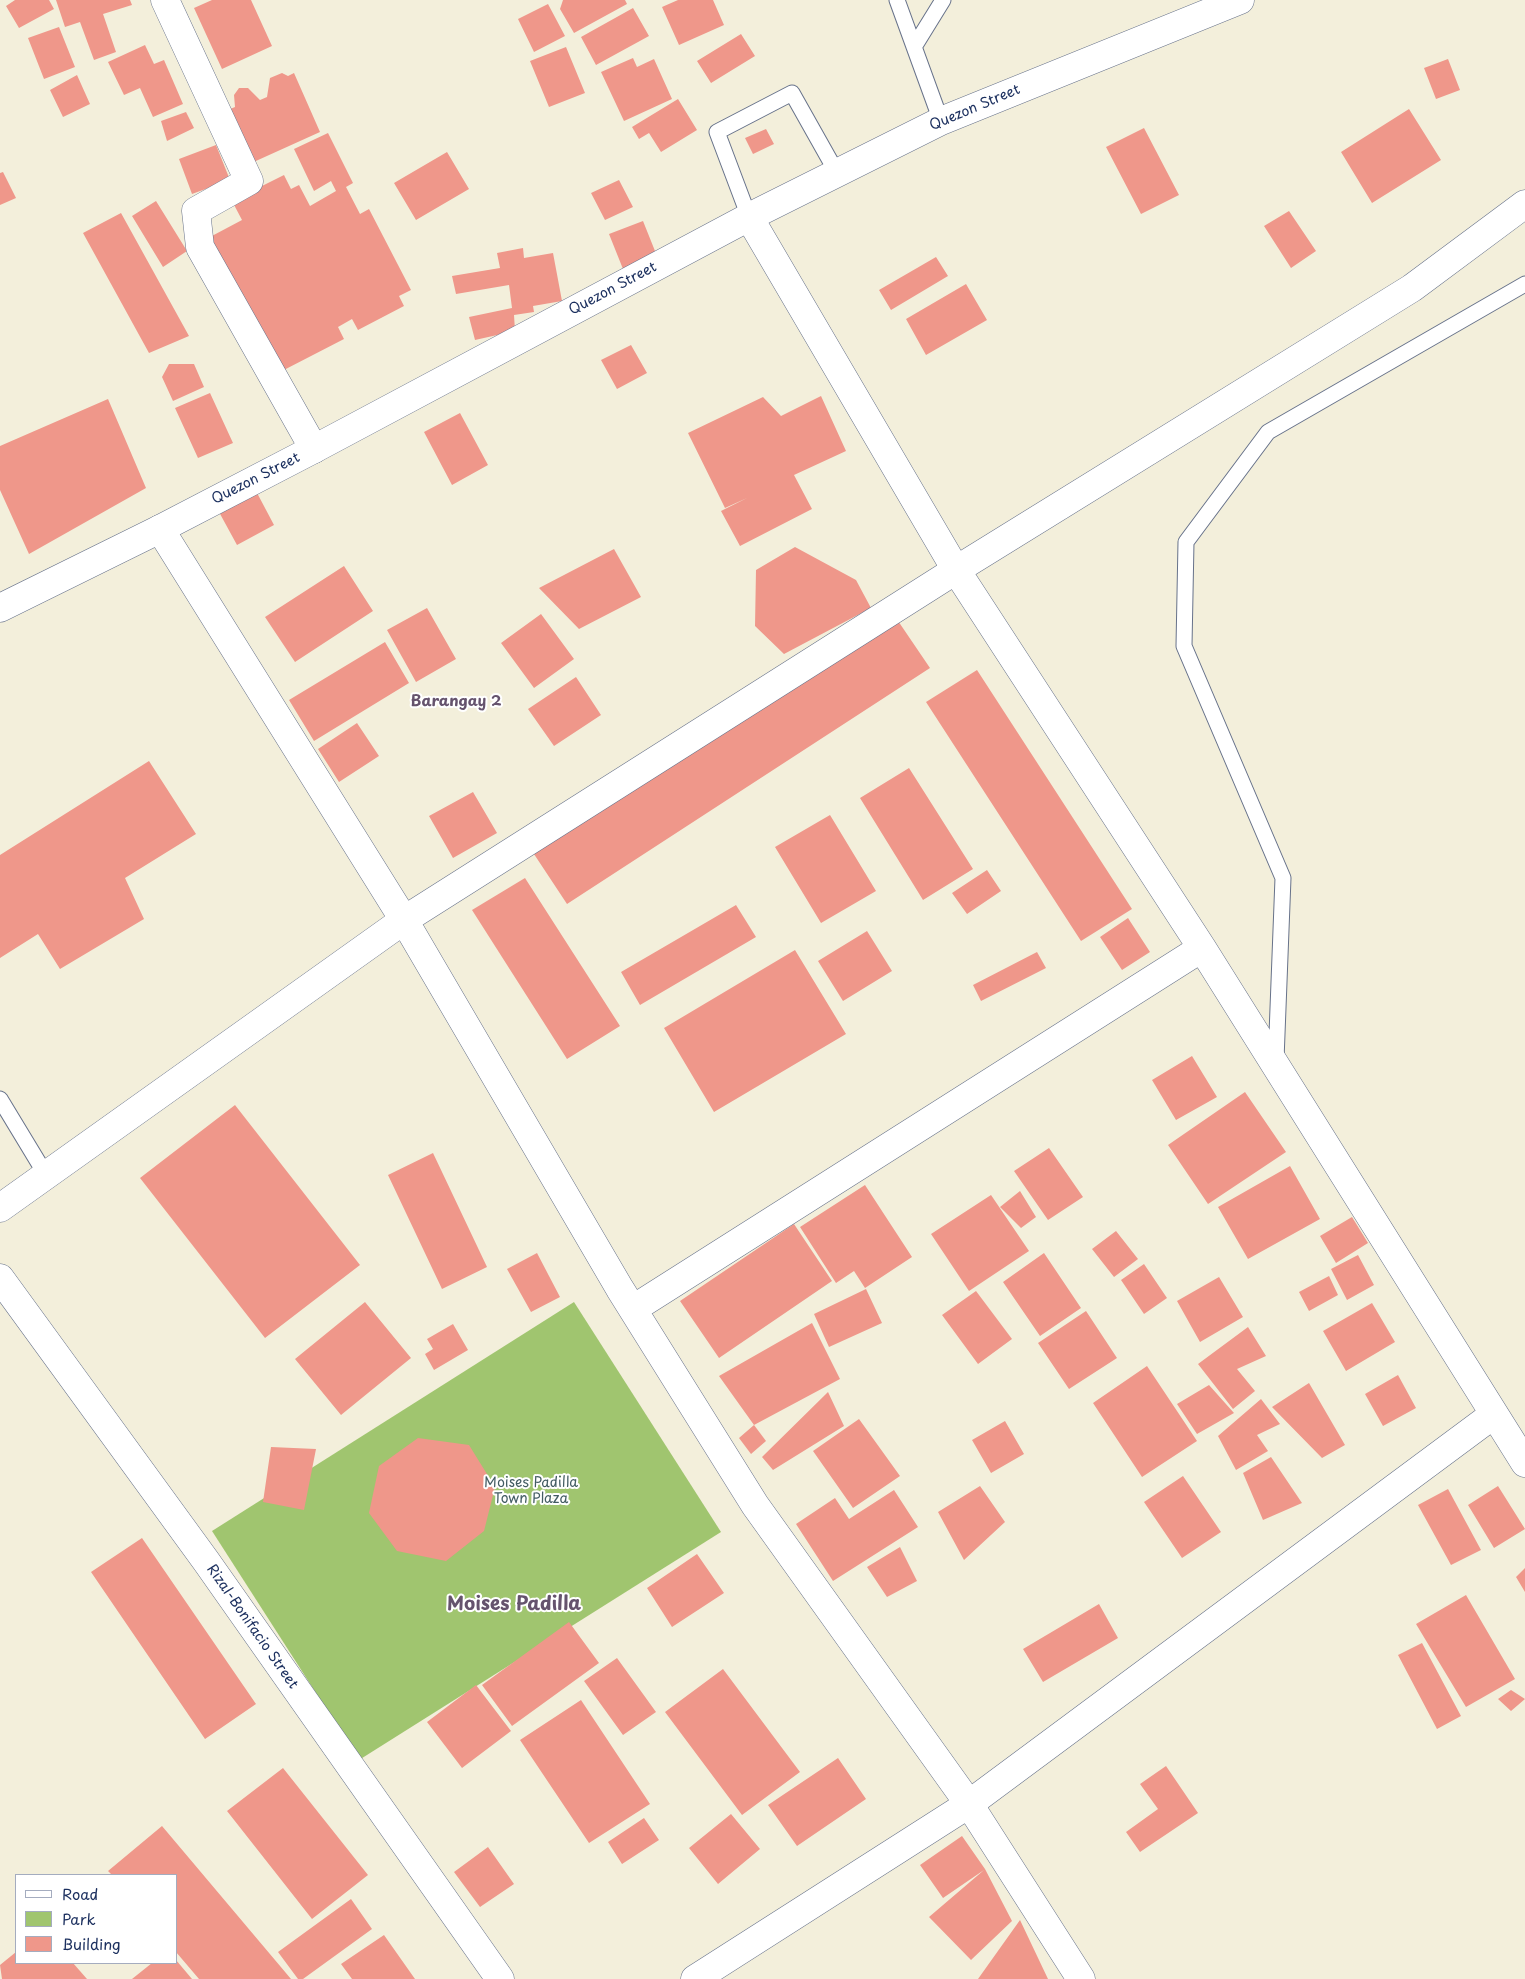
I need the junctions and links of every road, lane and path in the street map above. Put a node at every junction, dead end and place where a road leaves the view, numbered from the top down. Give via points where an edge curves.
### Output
1 (166, 0) edge
2 (897, 0) edge
3 (943, 0) edge
4 (1240, 0) edge
5 (914, 47) junction
6 (941, 121) junction
7 (837, 173) junction
8 (1525, 204) edge
9 (749, 217) junction
10 (1525, 284) edge
11 (314, 449) junction
12 (160, 529) junction
13 (956, 570) junction
14 (0, 608) edge
15 (404, 920) junction
16 (1202, 948) junction
17 (1275, 1066) junction
18 (0, 1100) edge
19 (46, 1175) junction
20 (0, 1208) edge
21 (0, 1278) edge
22 (633, 1309) junction
23 (1493, 1415) junction
24 (1525, 1463) edge
25 (969, 1804) junction
26 (500, 1979) edge
27 (695, 1979) edge
28 (1081, 1979) edge

1 - 11 street via 249,181 196,211 200,246
2 - 5 lane
3 - 5 lane
4 - 6 street, Quezon Street
5 - 6 lane
6 - 7 street, Quezon Street
7 - 9 street, Quezon Street
7 - 9 lane via 792,92 717,132
8 - 13 street via 1412,288
9 - 11 street, Quezon Street
9 - 13 street
10 - 17 lane via 1268,432 1186,542 1184,646 1283,878
11 - 12 street, Quezon Street
12 - 14 street, Quezon Street
12 - 15 street
13 - 15 street
13 - 16 street
15 - 19 street
15 - 22 street
16 - 17 street
16 - 22 street
17 - 23 street
18 - 19 lane
19 - 20 street
21 - 26 street, Rizal-Bonifacio Street via 206,1561
22 - 25 street via 755,1505
23 - 24 street
23 - 25 street
25 - 27 street
25 - 28 street

